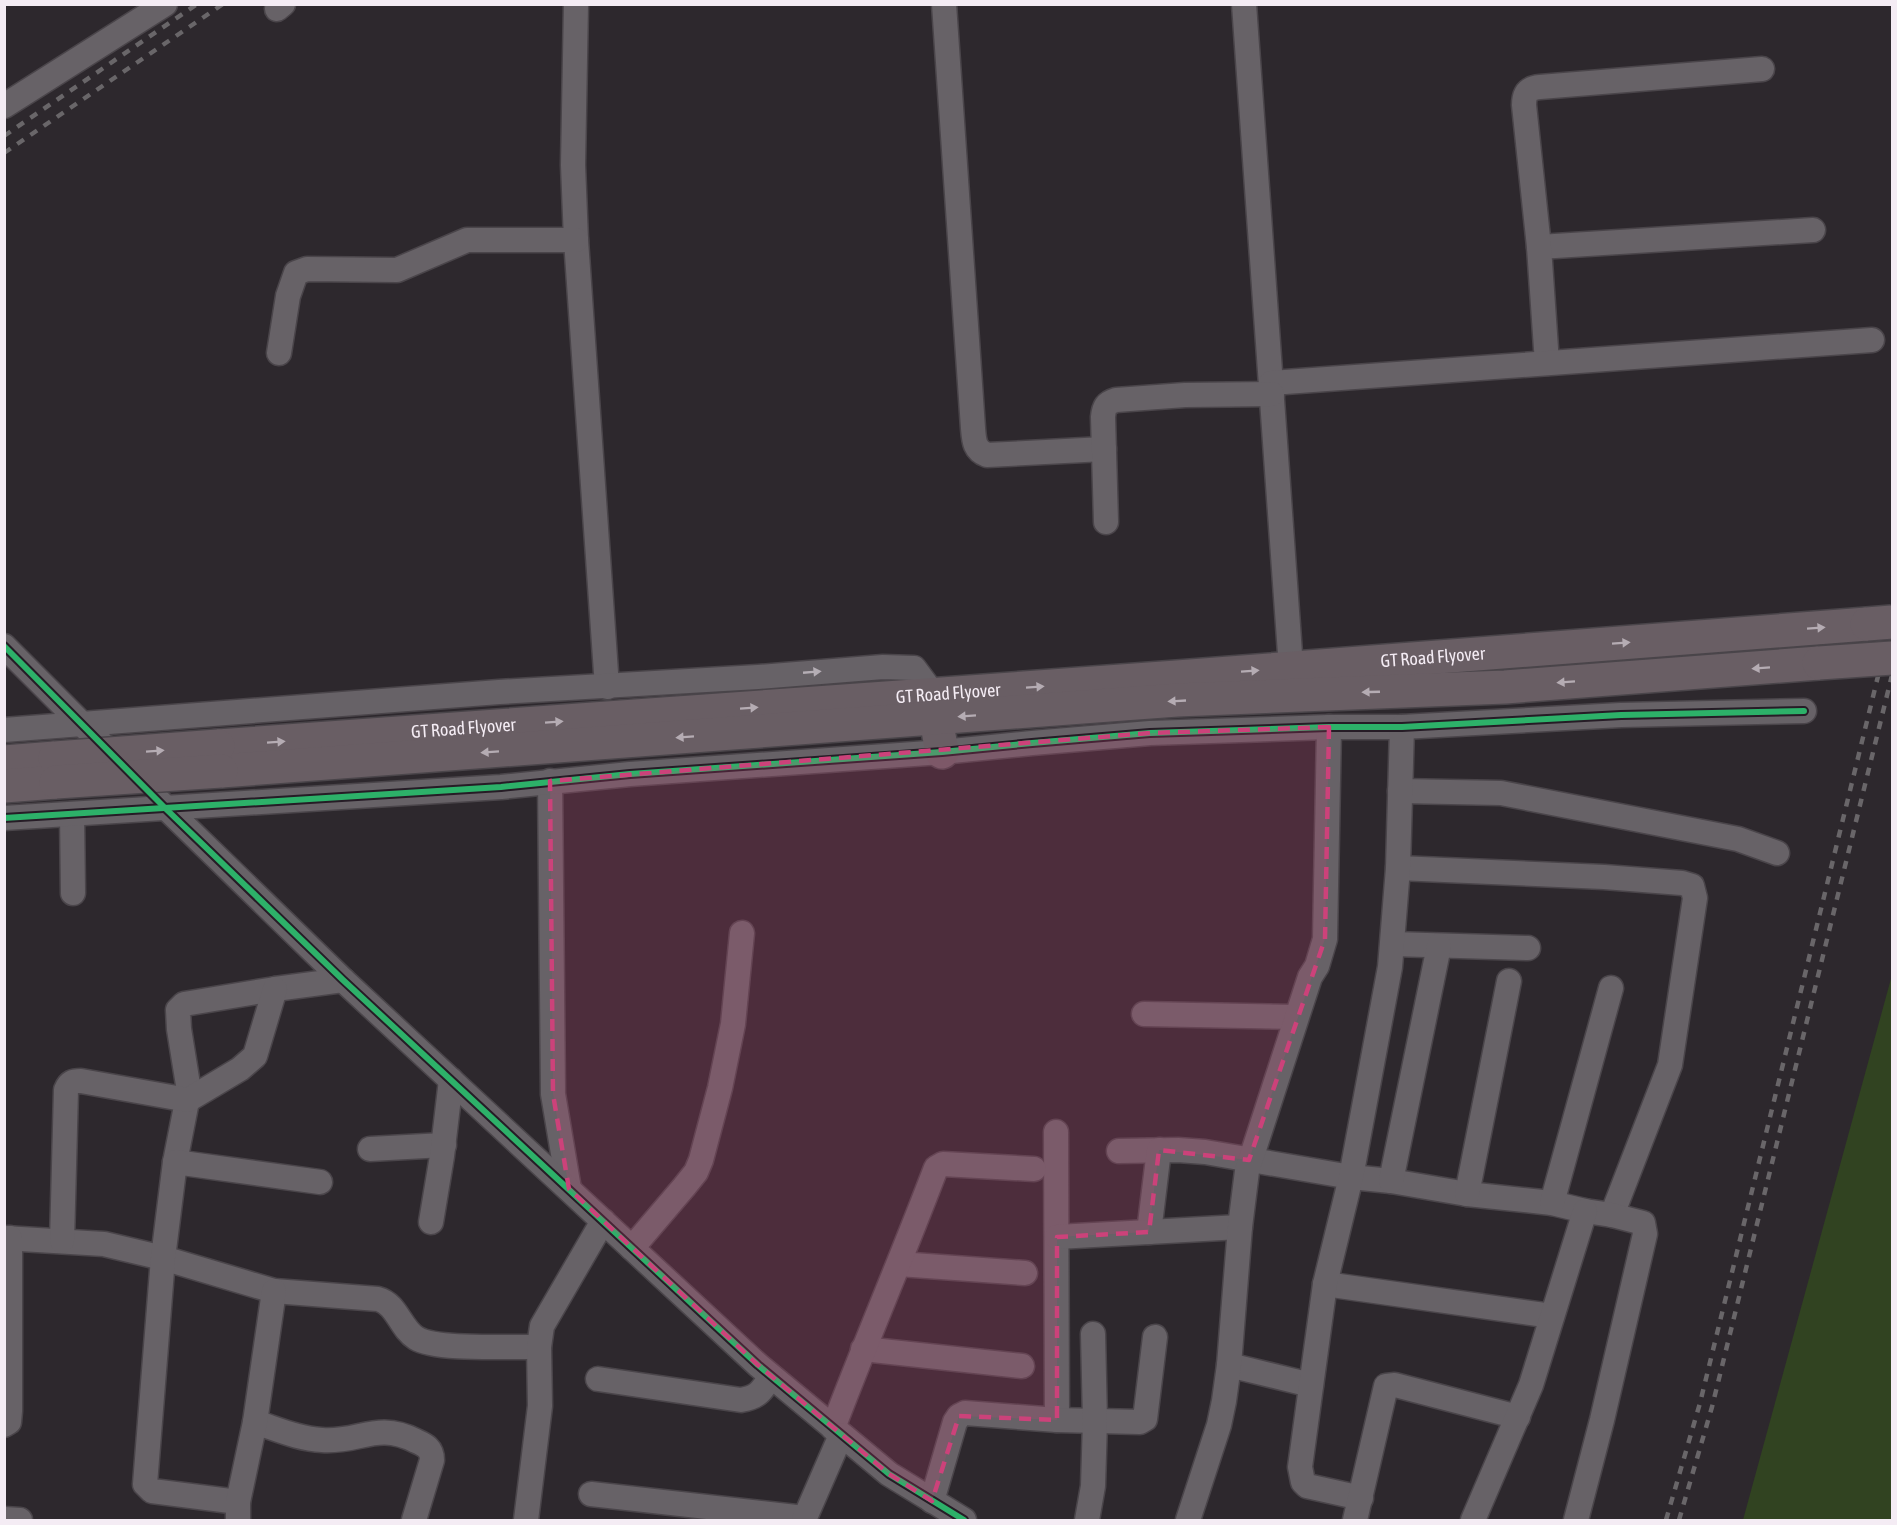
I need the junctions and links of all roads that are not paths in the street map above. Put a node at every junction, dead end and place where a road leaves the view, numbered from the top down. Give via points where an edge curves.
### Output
1 (165, 4) edge
2 (576, 4) edge
3 (944, 4) edge
4 (1244, 4) edge
5 (1762, 69) dead end
6 (4, 106) edge
7 (1813, 230) dead end
8 (576, 240) junction
9 (1539, 247) junction
10 (1872, 340) dead end
11 (279, 353) dead end
12 (1547, 363) junction
13 (1271, 388) junction
14 (1104, 449) junction
15 (1106, 522) dead end
16 (1880, 623) edge
17 (4, 646) edge
18 (1893, 657) edge
19 (1291, 668) junction
20 (607, 687) junction
21 (935, 707) junction
22 (1804, 711) dead end
23 (83, 724) junction
24 (1329, 727) junction
25 (1402, 727) junction
26 (4, 730) edge
27 (942, 753) junction
28 (4, 762) edge
29 (56, 770) junction
30 (550, 781) junction
31 (4, 786) edge
32 (1400, 791) junction
33 (165, 808) junction
34 (72, 814) junction
35 (4, 818) edge
36 (1777, 853) dead end
37 (1398, 868) junction
38 (72, 893) dead end
39 (742, 933) dead end
40 (1393, 944) junction
41 (1439, 946) junction
42 (1528, 948) dead end
43 (342, 980) junction
44 (1509, 981) dead end
45 (1611, 988) dead end
46 (275, 989) junction
47 (1144, 1014) dead end
48 (1296, 1017) junction
49 (451, 1080) junction
50 (188, 1100) junction
51 (1056, 1132) dead end
52 (444, 1145) junction
53 (370, 1149) dead end
54 (1159, 1150) junction
55 (1119, 1151) dead end
56 (1249, 1160) junction
57 (176, 1162) junction
58 (1034, 1169) dead end
59 (1351, 1177) junction
60 (1391, 1181) junction
61 (320, 1182) dead end
62 (569, 1189) junction
63 (1467, 1194) junction
64 (1552, 1203) junction
65 (1585, 1211) junction
66 (1612, 1215) junction
67 (603, 1221) junction
68 (431, 1222) dead end
69 (1240, 1227) junction
70 (1149, 1232) junction
71 (1057, 1237) junction
72 (7, 1238) edge
73 (62, 1241) junction
74 (632, 1248) junction
75 (164, 1258) junction
76 (899, 1264) junction
77 (1025, 1273) dead end
78 (1325, 1284) junction
79 (274, 1291) junction
80 (1552, 1316) junction
81 (1093, 1334) dead end
82 (1155, 1337) dead end
83 (539, 1347) junction
84 (863, 1348) junction
85 (1229, 1365) junction
86 (1022, 1366) dead end
87 (771, 1377) junction
88 (598, 1379) dead end
89 (1311, 1385) junction
90 (1518, 1417) junction
91 (1057, 1420) junction
92 (1095, 1421) junction
93 (255, 1422) junction
94 (4, 1425) edge
95 (837, 1431) junction
96 (591, 1494) dead end
97 (932, 1501) junction
98 (1358, 1509) edge
99 (238, 1511) edge
100 (805, 1519) edge
101 (4, 1520) edge
102 (20, 1521) edge
103 (414, 1521) edge
104 (526, 1521) edge
105 (963, 1521) edge
106 (1087, 1521) edge
107 (1188, 1521) edge
108 (1473, 1521) edge
109 (1576, 1521) edge

1 - 6 street
2 - 8 street
3 - 14 street via 976,448 987,455
4 - 13 street
5 - 9 street via 1529,90 1524,105
7 - 9 street
8 - 11 street via 467,240 397,270 299,271 288,296
8 - 20 street
9 - 12 street
10 - 12 street
12 - 13 street
13 - 14 street via 1109,402 1104,407
13 - 19 street
14 - 15 street
19 -> 16 highway, GT Road Flyover
17 - 23 street
18 -> 21 highway, GT Road Flyover, bridge via 1505,687
21 -> 19 highway, GT Road Flyover
20 -> 21 street via 914,668
20 - 23 street
21 - 27 highway
21 - 29 highway, GT Road Flyover, bridge
22 - 25 street via 1621,715
23 - 26 street
23 - 33 street
24 - 25 street
24 - 27 street via 1150,733
24 - 48 street via 1325,939
25 - 32 street
27 - 30 street
28 - 29 highway, GT Road Flyover
29 - 31 highway, GT Road Flyover
30 - 33 street
30 - 62 street via 553,1094
32 - 36 street via 1501,793 1738,839
32 - 37 street
33 - 34 street
33 - 43 street
34 - 35 street
34 - 38 street
37 - 40 street
37 - 66 street via 1604,876 1692,886 1695,898 1670,1065
39 - 74 street via 733,1024 701,1160 696,1172
40 - 41 street
40 - 59 street
41 - 42 street
41 - 60 street
43 - 46 street
43 - 49 street
44 - 63 street
45 - 64 street
46 - 50 street via 255,1056
46 - 50 street via 184,1004 178,1010
47 - 48 street
48 - 56 street
49 - 52 street
49 - 62 street
50 - 57 street
50 - 73 street via 81,1081 69,1084
51 - 71 street
52 - 53 street
52 - 68 street
54 - 55 street
54 - 56 street via 1205,1152
54 - 70 street
56 - 59 street
56 - 69 street
57 - 61 street
57 - 75 street
58 - 76 street via 939,1165
59 - 60 street
59 - 78 street
60 - 63 street
62 - 67 street
63 - 64 street
64 - 65 street
65 - 66 street
65 - 80 street
66 - 109 street via 1643,1223 1645,1234
67 - 74 street
67 - 83 street via 545,1318
69 - 70 street
69 - 85 street
70 - 71 street
71 - 91 street
72 - 73 street
72 - 94 street via 10,1411 9,1422
73 - 75 street via 104,1244
74 - 87 street
75 - 79 street
75 - 99 street via 145,1484 152,1491
76 - 77 street
76 - 84 street
78 - 80 street
78 - 89 street
79 - 83 street via 383,1301 408,1332 423,1342
79 - 93 street
80 - 90 street via 1532,1385
81 - 92 street
82 - 92 street via 1145,1419
83 - 104 street via 540,1406
84 - 86 street
84 - 95 street
85 - 89 street
85 - 107 street via 1219,1425
87 - 88 street via 760,1392 741,1400
87 - 95 street
89 - 98 street via 1300,1467 1303,1482
90 - 98 street via 1395,1385 1386,1386
90 - 108 street
91 - 92 street
91 - 97 street via 972,1413 959,1416
92 - 106 street via 1093,1486
93 - 99 street
93 - 103 street via 322,1440 394,1432 428,1447 432,1460
95 - 97 street via 889,1474
95 - 100 street
96 - 100 street
97 - 105 street
101 - 102 street

